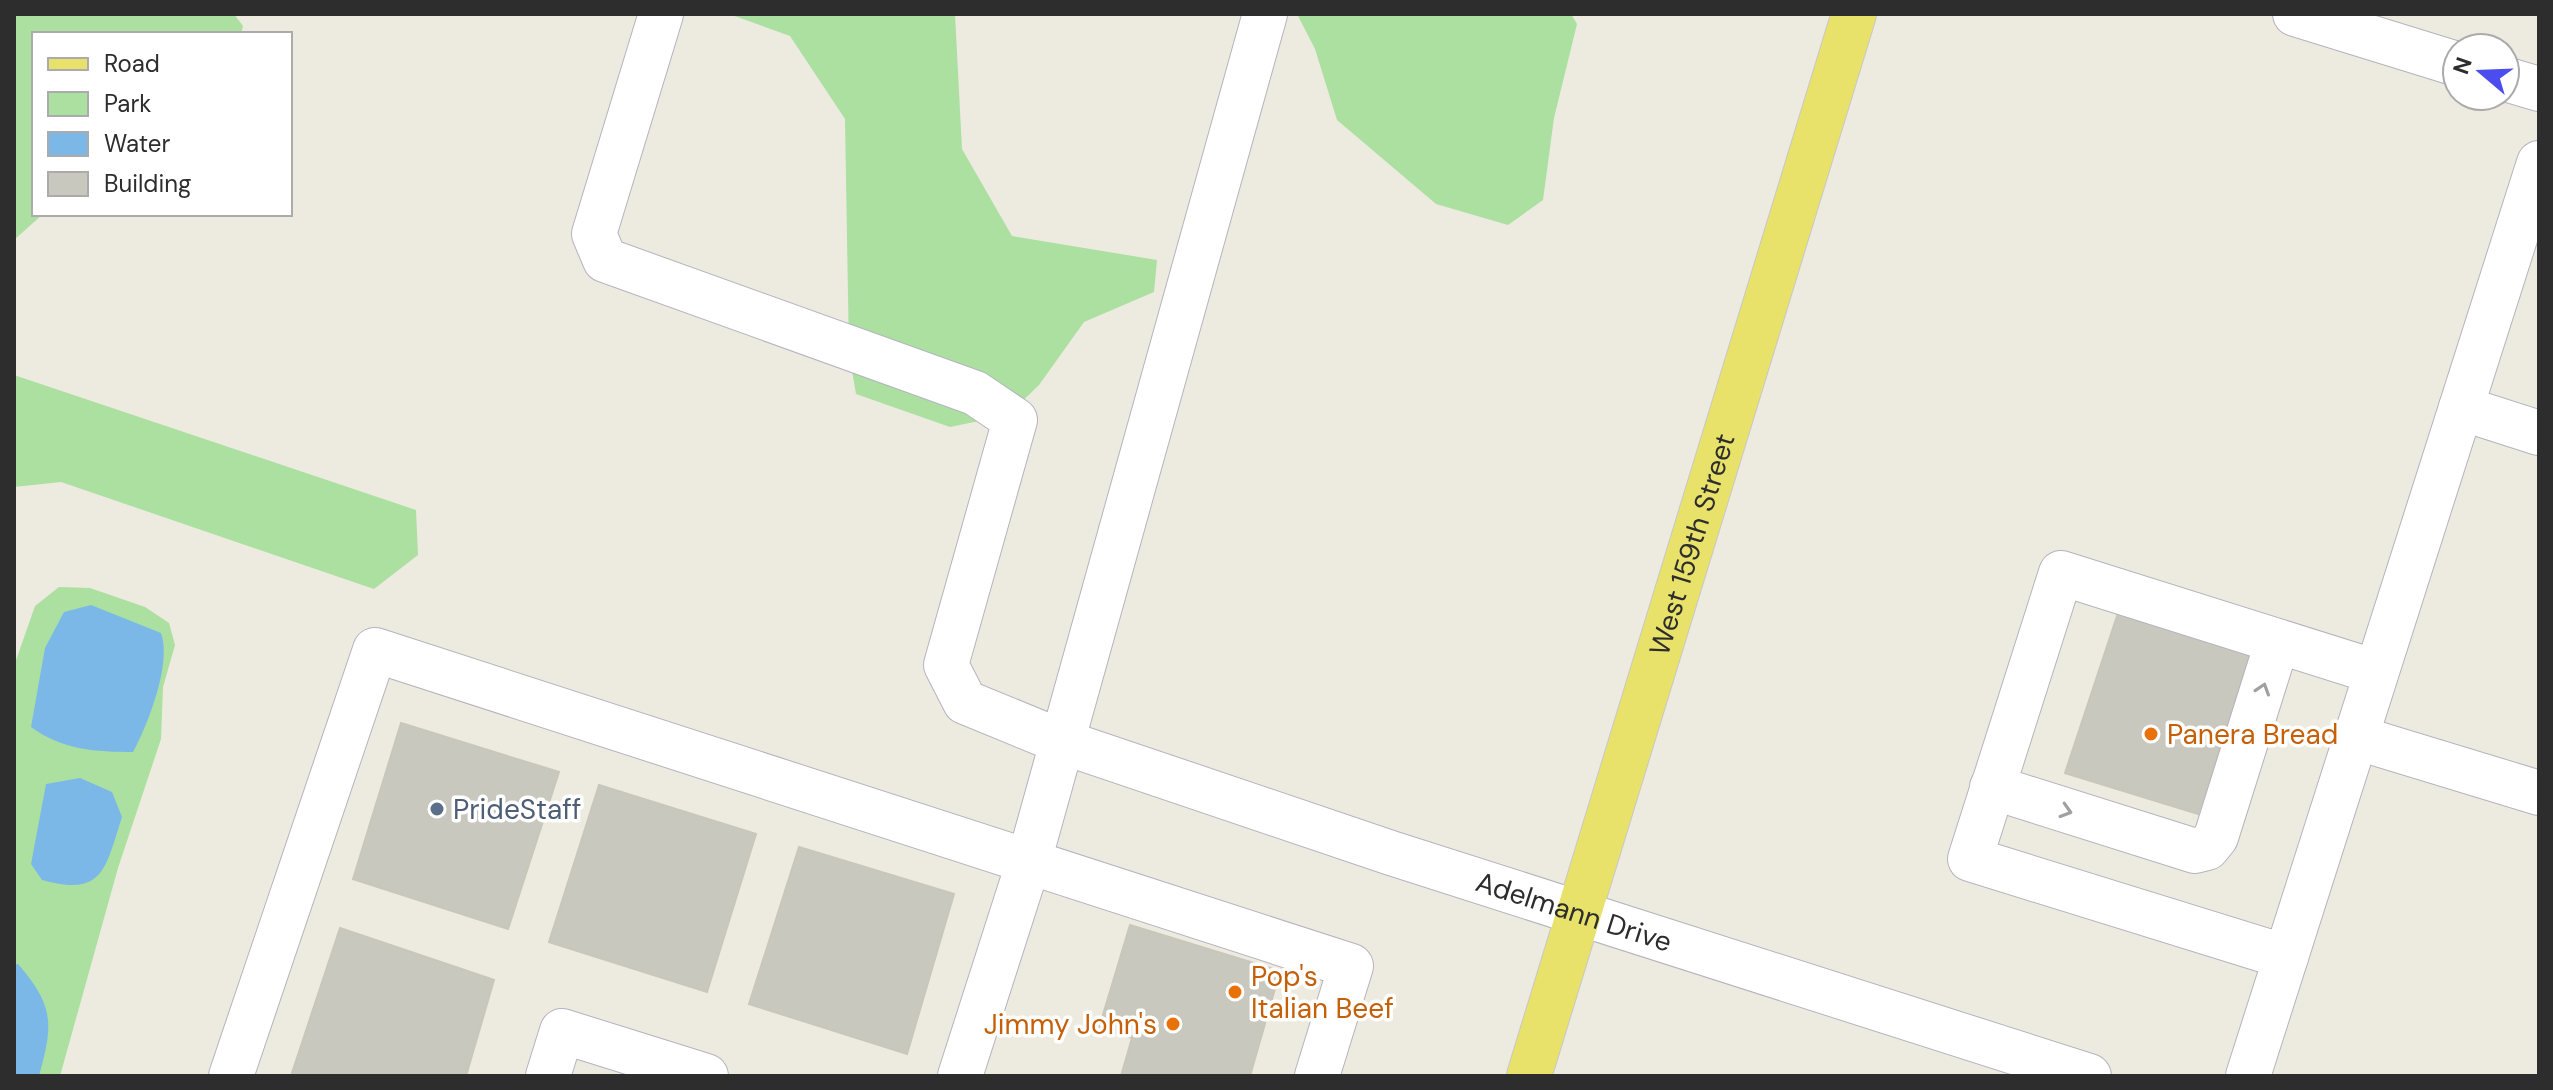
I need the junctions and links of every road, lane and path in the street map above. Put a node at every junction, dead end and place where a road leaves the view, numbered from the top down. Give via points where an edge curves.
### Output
1 (661, 14) edge
2 (1265, 14) edge
3 (1854, 14) edge
4 (2295, 14) edge
5 (2441, 59) edge
6 (2539, 163) edge
7 (2461, 408) junction
8 (2539, 433) edge
9 (2277, 643) junction
10 (2376, 672) junction
11 (2355, 737) junction
12 (1060, 741) junction
13 (1992, 787) junction
14 (2539, 793) edge
15 (1029, 861) junction
16 (1580, 911) junction
17 (2286, 957) junction
18 (2041, 1068) edge
19 (231, 1076) edge
20 (548, 1076) edge
21 (706, 1076) edge
22 (960, 1076) edge
23 (1317, 1076) edge
24 (1529, 1076) edge
25 (2089, 1076) edge
26 (2248, 1076) edge

1 - 12 street, Adelmann Drive via 594,234 605,260 975,393 1015,420 946,665 965,702
2 - 12 street
3 - 16 main road, West 159th Street
4 - 5 street
6 - 7 street
7 - 8 street
7 - 10 street
9 - 10 street
13 -> 9 street via 2185,848 2207,848 2216,837
9 - 13 street via 2061,573
10 - 11 street
11 - 14 street
11 - 17 street
12 - 15 street
12 - 16 street, Adelmann Drive
13 - 17 street via 1970,859
15 - 19 street via 375,650
15 - 22 street
15 - 23 street via 1351,966
16 - 18 street, Adelmann Drive
16 - 24 main road, West 159th Street
17 - 26 street
18 - 25 street, Adelmann Drive
20 - 21 street via 562,1031

